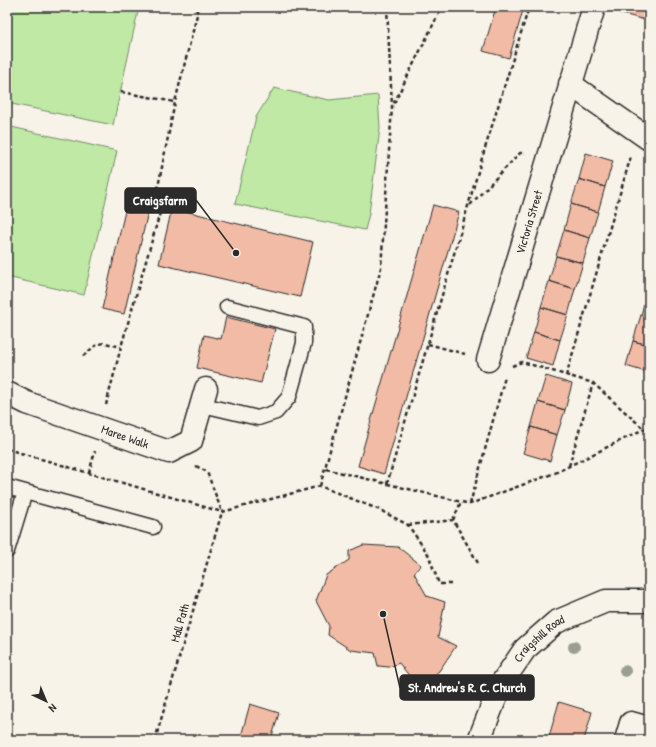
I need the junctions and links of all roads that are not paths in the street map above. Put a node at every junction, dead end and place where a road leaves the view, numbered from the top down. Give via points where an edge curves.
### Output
1 (594, 7) edge
2 (570, 84) junction
3 (644, 135) edge
4 (228, 307) dead end
5 (498, 364) road end
6 (7, 393) edge
7 (204, 397) joint
8 (7, 487) edge
9 (26, 492) junction
10 (153, 527) dead end
11 (7, 551) edge
12 (649, 601) edge
13 (649, 728) edge
14 (479, 740) edge
15 (626, 740) edge

1 - 2 street, Victoria Street
2 - 3 street
2 - 5 street, Victoria Street via 550,151
4 - 7 lane via 304,327 304,344 289,397 276,412 258,418
6 - 7 street, Maree Walk via 27,403 169,452 191,441
8 - 9 lane
9 - 10 lane
9 - 11 lane
12 - 14 street, Craigshill Road via 606,601 556,622 525,649 501,684
13 - 15 street via 631,723

